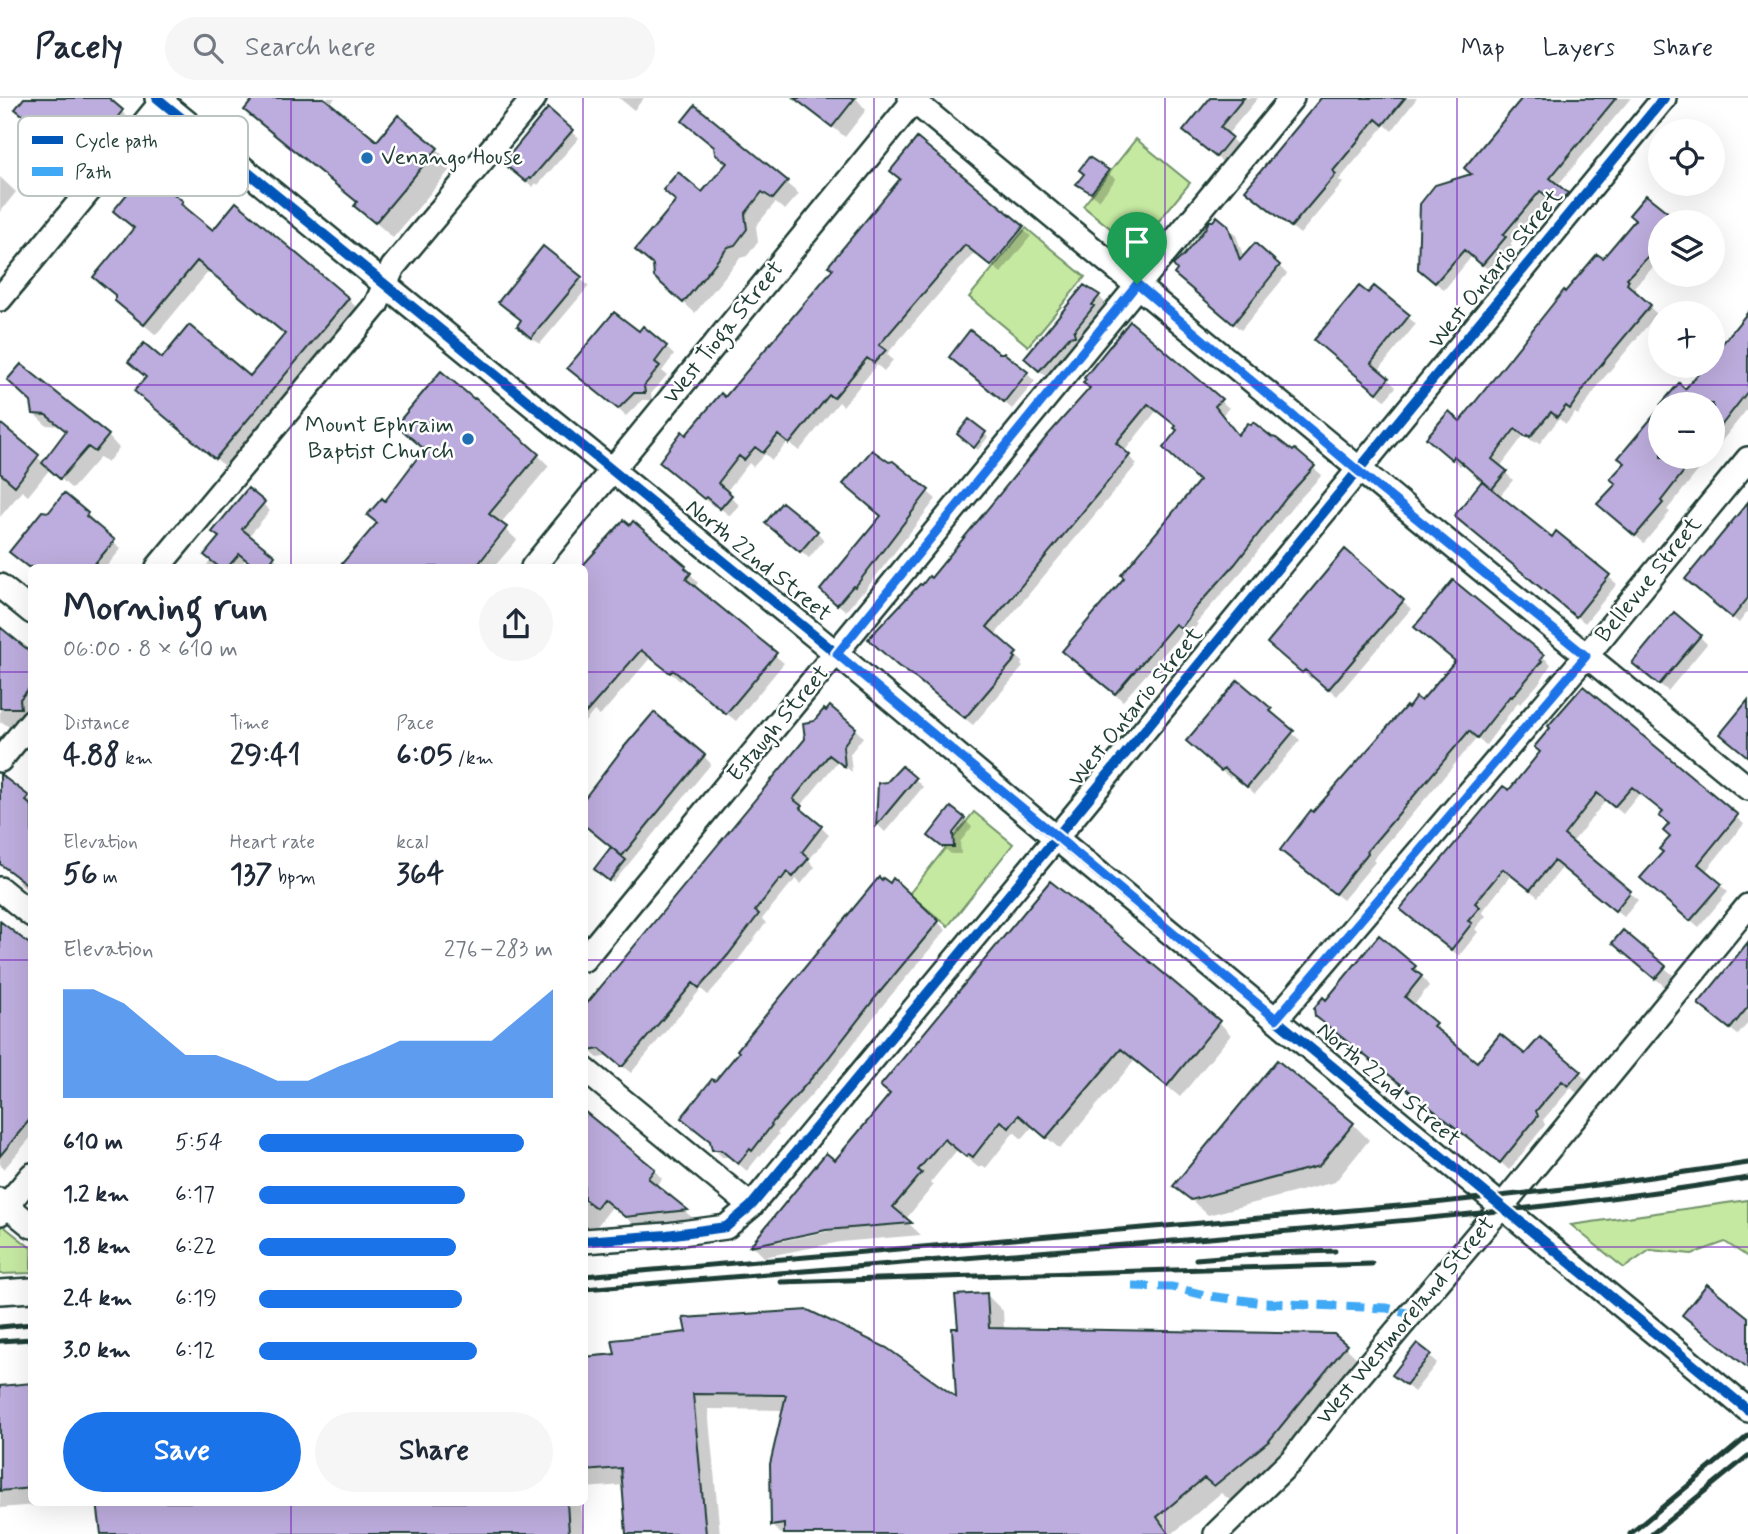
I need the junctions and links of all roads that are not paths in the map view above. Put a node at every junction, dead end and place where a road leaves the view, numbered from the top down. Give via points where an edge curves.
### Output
1 (534, 98) edge
2 (1292, 98) edge
3 (1664, 98) edge
4 (162, 99) edge
5 (913, 99) edge
6 (148, 116) edge
7 (182, 116) edge
8 (248, 171) edge
9 (83, 196) edge
10 (384, 284) junction
11 (1137, 284) junction
12 (0, 299) edge
13 (1748, 459) edge
14 (613, 470) junction
15 (1357, 470) junction
16 (160, 564) edge
17 (535, 564) edge
18 (0, 586) edge
19 (28, 609) edge
20 (837, 654) junction
21 (1586, 656) junction
22 (28, 726) edge
23 (0, 760) edge
24 (1748, 788) edge
25 (1056, 838) junction
26 (0, 889) edge
27 (1748, 906) edge
28 (28, 912) edge
29 (588, 954) edge
30 (1276, 1019) junction
31 (588, 1072) edge
32 (28, 1179) edge
33 (2, 1206) edge
34 (751, 1206) junction
35 (1502, 1206) junction
36 (28, 1223) edge
37 (588, 1241) edge
38 (28, 1290) edge
39 (0, 1292) edge
40 (1748, 1410) edge
41 (1216, 1534) edge

1 - 10 street via 393,267
2 - 11 street, Estaugh Street
3 - 15 street, West Ontario Street
4 - 6 street
4 - 7 street, North 22nd Street
5 - 11 street
5 - 14 street, West Tioga Street
8 - 10 street, North 22nd Street
9 - 12 street
10 - 14 street, North 22nd Street
10 - 16 street via 376,305
11 - 15 street
11 - 20 street, Estaugh Street
13 - 21 street, Bellevue Street
14 - 17 street, West Tioga Street
14 - 20 street, North 22nd Street
15 - 21 street
15 - 25 street, West Ontario Street
18 - 19 street
20 - 25 street, North 22nd Street
20 - 29 street, Estaugh Street
21 - 24 street
21 - 30 street, Bellevue Street
22 - 23 street
25 - 30 street, North 22nd Street
25 - 34 street, West Ontario Street
26 - 28 street
27 - 35 street, West Westmoreland Street
30 - 35 street, North 22nd Street
31 - 34 street
32 - 33 street
33 - 36 street
34 - 37 street, West Ontario Street via 726,1227
35 - 40 street, North 22nd Street
35 - 41 street, West Westmoreland Street via 1294,1458
38 - 39 street

